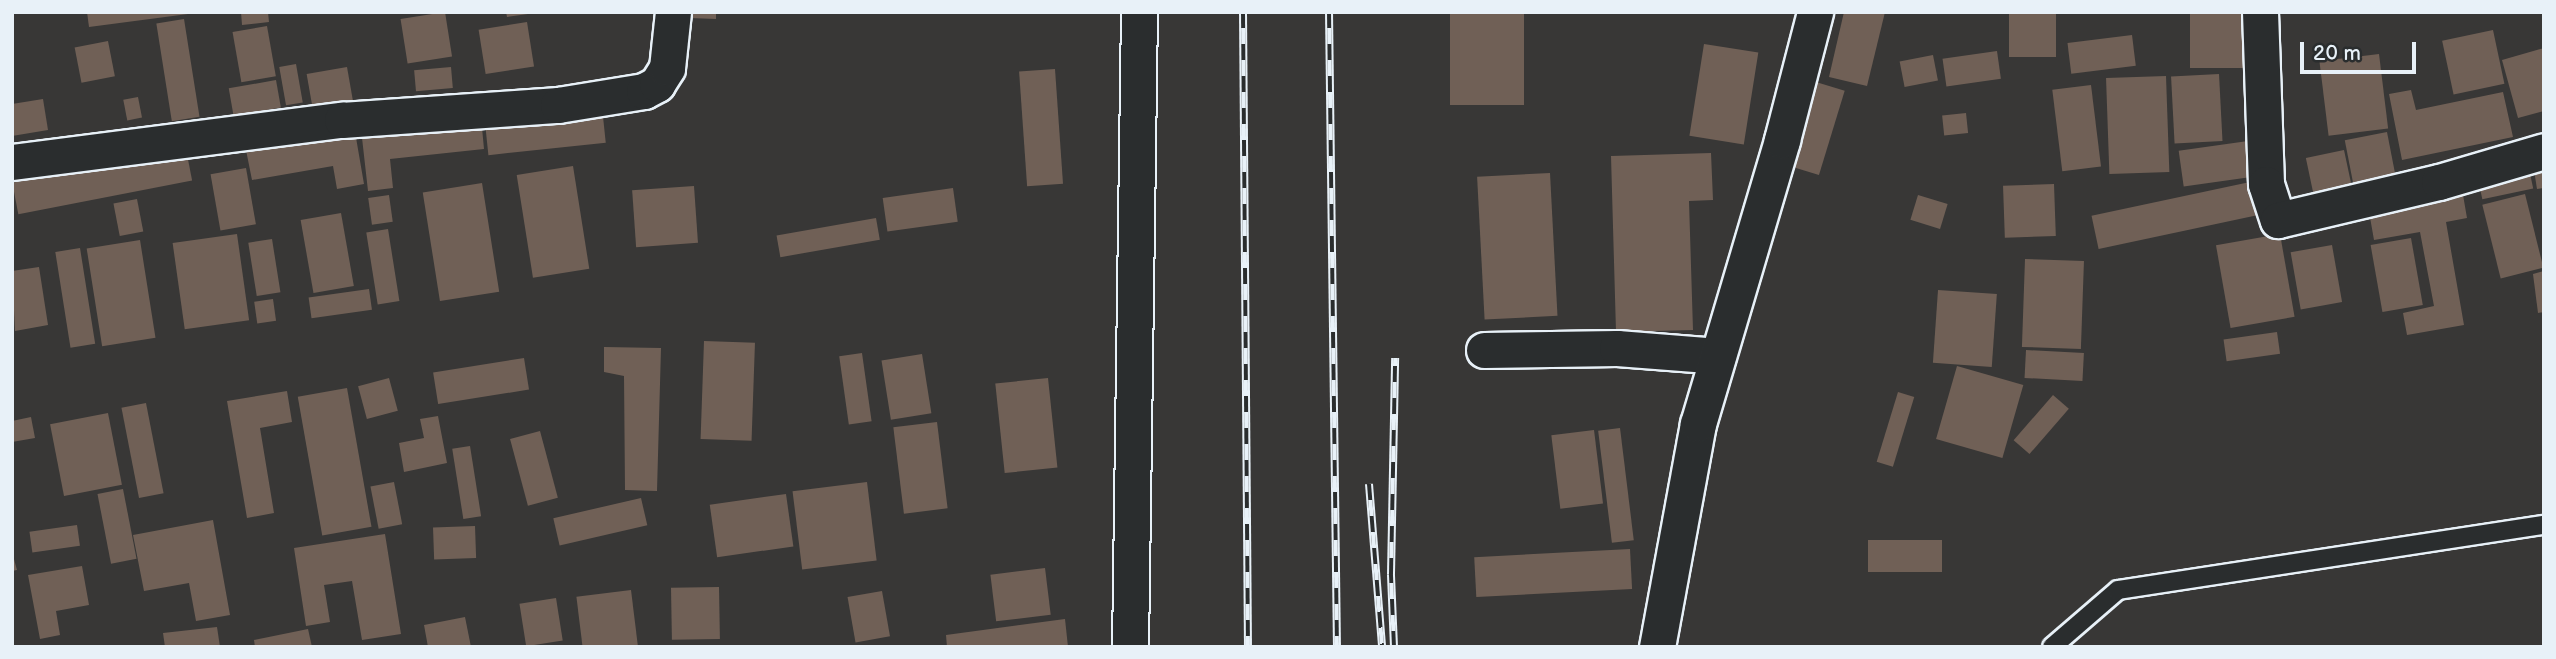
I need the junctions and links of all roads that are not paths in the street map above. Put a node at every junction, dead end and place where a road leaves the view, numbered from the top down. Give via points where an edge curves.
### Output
1 (673, 12) edge
2 (1139, 12) edge
3 (1815, 12) edge
4 (2260, 12) edge
5 (2544, 151) edge
6 (12, 162) edge
7 (1484, 350) dead end
8 (1718, 356) junction
9 (2544, 525) edge
10 (1130, 647) edge
11 (1657, 647) edge
12 (2052, 647) edge

1 - 6 street via 667,68 657,84 644,91 558,105 342,120
2 - 10 street
3 - 8 street
4 - 5 street via 2266,184 2278,219 2439,182
7 - 8 street via 1617,348
8 - 11 street via 1698,424
9 - 12 lane via 2118,590

